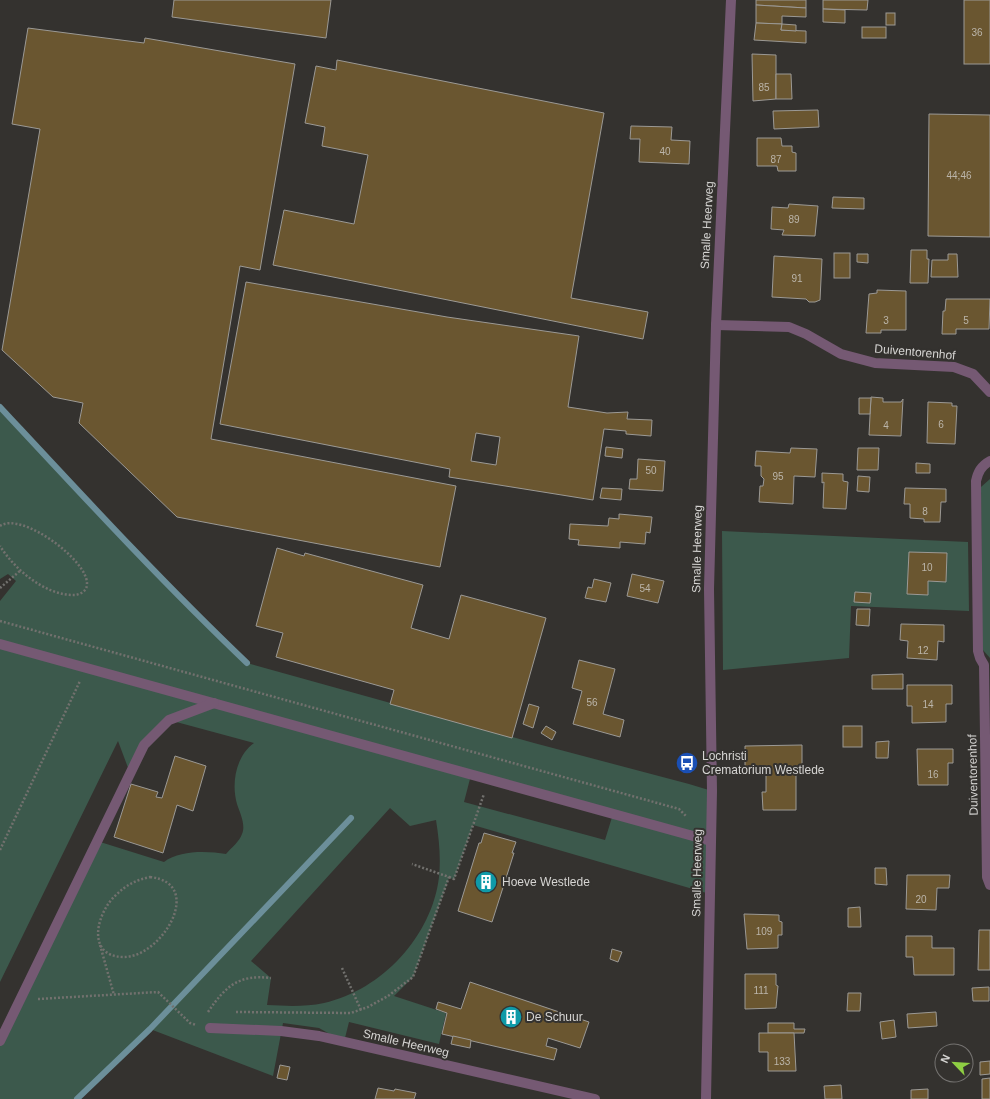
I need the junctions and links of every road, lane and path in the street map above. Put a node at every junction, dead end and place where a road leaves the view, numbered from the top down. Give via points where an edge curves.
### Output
1 (731, 0) edge
2 (716, 325) junction
3 (990, 392) edge
4 (990, 461) edge
5 (0, 526) edge
6 (0, 546) edge
7 (21, 570) junction
8 (0, 588) edge
9 (0, 621) edge
10 (0, 644) edge
11 (987, 667) edge
12 (86, 668) junction
13 (214, 703) junction
14 (489, 780) junction
15 (690, 820) dead end
16 (711, 841) junction
17 (0, 850) edge
18 (412, 864) dead end
19 (449, 877) junction
20 (990, 885) edge
21 (99, 943) junction
22 (342, 968) dead end
23 (271, 978) dead end
24 (114, 995) junction
25 (20, 1000) junction
26 (361, 1010) junction
27 (215, 1012) dead end
28 (230, 1012) dead end
29 (210, 1028) joint
30 (0, 1042) edge
31 (595, 1099) edge
32 (706, 1099) edge

1 - 2 street, Smalle Heerweg
2 - 3 street, Duiventorenhof via 789,327 841,354 875,363 954,367 973,374
2 - 16 street, Smalle Heerweg via 709,589
4 - 11 street, Duiventorenhof via 982,466 976,481 978,650
5 - 7 path via 13,523 26,526 54,542 77,563 87,584 85,591 70,595 43,586
6 - 7 path via 5,555
7 - 8 path
9 - 15 path via 679,809
10 - 12 street
11 - 20 street, Duiventorenhof via 987,877
12 - 13 street
12 - 17 path
13 - 14 street
13 - 25 street via 169,720 144,746
14 - 16 street
14 - 19 path via 454,879
16 - 32 street, Smalle Heerweg
18 - 19 path
19 - 26 path via 413,976 388,996
21 - 21 path via 113,956 124,957 137,955 160,939 169,927 177,902 170,883 161,878 150,877 138,880 115,896 100,920
21 - 24 path
22 - 26 path
23 - 27 path via 255,976 230,985 207,1012
24 - 25 path
24 - 29 path via 158,992 190,1023
25 - 30 street
26 - 28 path via 351,1013
29 - 31 street, Smalle Heerweg via 281,1031 319,1036

